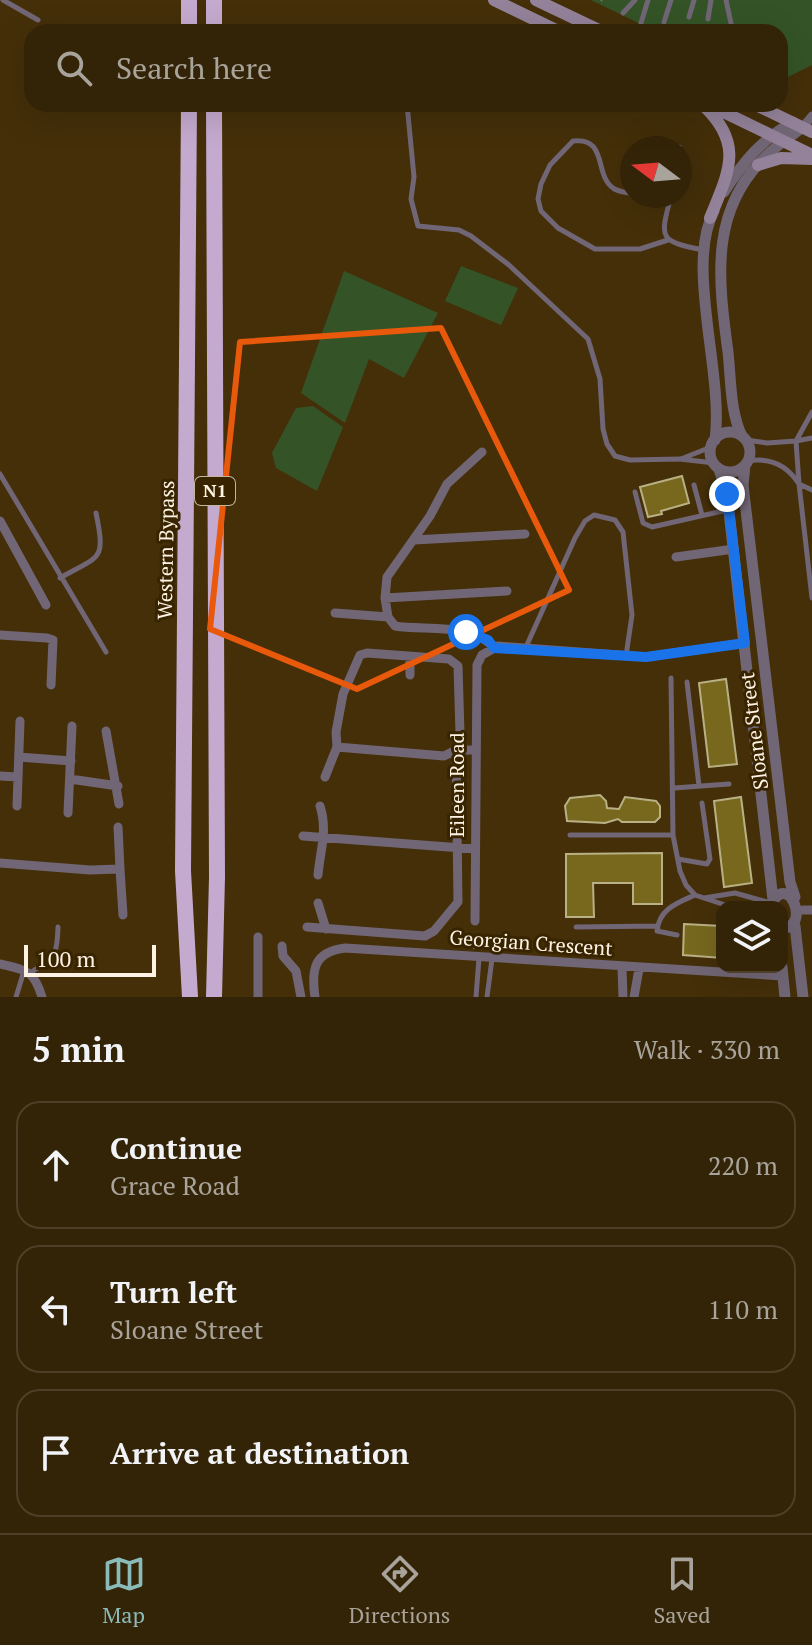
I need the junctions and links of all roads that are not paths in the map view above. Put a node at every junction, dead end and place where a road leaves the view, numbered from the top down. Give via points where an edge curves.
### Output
1 (3, 0) edge
2 (189, 0) edge
3 (214, 0) edge
4 (494, 0) edge
5 (536, 0) edge
6 (635, 0) edge
7 (648, 0) edge
8 (671, 0) edge
9 (694, 0) edge
10 (711, 0) edge
11 (726, 0) edge
12 (623, 13) dead end
13 (689, 17) dead end
14 (708, 19) dead end
15 (38, 20) dead end
16 (664, 22) dead end
17 (641, 23) dead end
18 (189, 24) edge
19 (214, 24) edge
20 (544, 24) edge
21 (586, 24) edge
22 (731, 24) edge
23 (189, 112) edge
24 (214, 112) edge
25 (408, 112) edge
26 (710, 112) edge
27 (722, 112) edge
28 (776, 112) edge
29 (806, 123) edge
30 (771, 134) junction
31 (785, 141) junction
32 (812, 157) edge
33 (758, 165) junction
34 (620, 191) edge
35 (668, 208) edge
36 (710, 218) junction
37 (668, 240) junction
38 (704, 250) junction
39 (812, 412) edge
40 (744, 438) junction
41 (812, 438) edge
42 (796, 441) junction
43 (713, 443) junction
44 (482, 452) dead end
45 (680, 459) junction
46 (747, 463) junction
47 (716, 466) junction
48 (0, 474) edge
49 (799, 484) junction
50 (694, 485) dead end
51 (812, 490) edge
52 (635, 492) dead end
53 (745, 501) junction
54 (729, 509) junction
55 (96, 513) dead end
56 (702, 515) junction
57 (0, 521) edge
58 (748, 526) junction
59 (525, 534) dead end
60 (414, 540) junction
61 (734, 550) junction
62 (676, 557) dead end
63 (60, 578) junction
64 (754, 580) junction
65 (507, 591) dead end
66 (385, 598) junction
67 (812, 598) edge
68 (46, 605) dead end
69 (335, 613) dead end
70 (388, 617) junction
71 (0, 635) edge
72 (745, 643) junction
73 (525, 648) junction
74 (490, 650) junction
75 (106, 652) dead end
76 (626, 656) junction
77 (410, 657) junction
78 (410, 675) dead end
79 (671, 678) dead end
80 (687, 682) dead end
81 (51, 685) dead end
82 (20, 721) dead end
83 (72, 726) dead end
84 (106, 731) dead end
85 (337, 747) junction
86 (456, 750) junction
87 (475, 750) junction
88 (19, 757) junction
89 (71, 761) junction
90 (0, 776) edge
91 (18, 777) junction
92 (325, 777) dead end
93 (70, 779) junction
94 (729, 784) dead end
95 (118, 786) junction
96 (699, 786) junction
97 (674, 788) junction
98 (702, 803) dead end
99 (119, 804) dead end
100 (17, 806) dead end
101 (320, 806) dead end
102 (68, 813) dead end
103 (118, 827) dead end
104 (570, 835) dead end
105 (673, 835) junction
106 (303, 836) dead end
107 (324, 837) junction
108 (458, 848) junction
109 (475, 849) junction
110 (678, 859) junction
111 (0, 863) edge
112 (120, 869) junction
113 (183, 871) junction
114 (318, 875) dead end
115 (217, 877) junction
116 (695, 895) junction
117 (795, 897) junction
118 (703, 898) junction
119 (764, 901) edge
120 (771, 901) edge
121 (774, 901) edge
122 (716, 902) edge
123 (318, 903) dead end
124 (808, 910) edge
125 (123, 915) dead end
126 (475, 921) road end
127 (657, 926) junction
128 (795, 926) junction
129 (58, 927) dead end
130 (307, 927) dead end
131 (576, 927) dead end
132 (788, 927) edge
133 (326, 929) junction
134 (677, 935) dead end
135 (258, 937) dead end
136 (282, 946) dead end
137 (476, 958) junction
138 (492, 959) junction
139 (0, 964) edge
140 (622, 968) junction
141 (639, 969) junction
142 (27, 971) junction
143 (716, 971) edge
144 (782, 973) edge
145 (45, 995) edge
146 (16, 997) edge
147 (182, 997) edge
148 (190, 997) edge
149 (214, 997) edge
150 (225, 997) edge
151 (258, 997) edge
152 (301, 997) edge
153 (315, 997) edge
154 (476, 997) edge
155 (487, 997) edge
156 (623, 997) edge
157 (634, 997) edge
158 (785, 997) edge
159 (803, 997) edge

1 - 15 lane
2 - 18 highway
3 - 19 highway
4 - 20 main road
5 - 21 main road
6 - 12 lane
7 - 17 lane
8 - 16 lane
9 - 13 lane
10 - 14 lane
11 - 22 lane
23 - 113 highway, Western Bypass / N1
24 - 115 highway, N1
25 - 45 lane via 411,199 418,226 471,236 588,339 600,379 603,429 615,456
26 - 36 main road via 731,151 728,176
27 - 30 main road
28 - 29 main road
29 - 30 street
29 - 31 street
30 - 31 main road
30 - 36 street via 734,177
31 - 32 main road
31 - 33 street
32 - 33 main road
33 - 40 street via 727,218 719,271 735,413
34 - 37 lane via 607,183 598,154 582,140 573,141 550,165 538,199 541,211 558,228 595,249 640,249
35 - 37 lane via 663,229
36 - 38 street
37 - 38 lane
38 - 43 street via 718,410
39 - 42 lane
40 - 42 lane
40 - 43 street via 731,432
40 - 46 street via 750,450
41 - 42 lane
42 - 49 lane
43 - 45 lane
43 - 47 street
44 - 60 street via 447,484
45 - 47 lane
46 - 47 street via 730,472
46 - 49 lane via 776,462
46 - 53 street, Sloane Street
47 - 54 street, Sloane Street
48 - 63 lane
49 - 51 lane
49 - 67 lane
50 - 56 lane
52 - 56 lane via 646,526
53 - 54 street
53 - 58 street, Sloane Street
54 - 56 lane
54 - 61 street, Sloane Street
55 - 63 lane via 102,545 98,554
57 - 68 street
58 - 61 street
58 - 64 street, Sloane Street
59 - 60 street
60 - 66 street via 387,577
61 - 62 street
61 - 72 street, Sloane Street
63 - 75 lane
64 - 72 street via 754,639
64 - 117 street, Sloane Street
65 - 66 street
66 - 70 street
69 - 70 street
70 - 74 street via 398,627 481,636
71 - 81 street via 53,640
72 - 76 street
72 - 120 street, Sloane Street
73 - 74 street
73 - 76 street
73 - 76 lane via 575,538 594,515 615,520 623,532 632,615
74 - 87 street, Eileen Road via 477,665
77 - 78 street
77 - 85 street via 367,653 357,659 343,694
77 - 86 street via 449,659 458,666
79 - 97 lane
80 - 96 lane
82 - 88 street
83 - 89 street
84 - 95 street
85 - 86 street via 444,756
85 - 92 street
86 - 87 street
86 - 108 street
87 - 109 street, Eileen Road
88 - 89 street
88 - 91 street
89 - 93 street
90 - 91 street
91 - 100 street
93 - 95 street
93 - 102 street
94 - 96 lane
95 - 99 street
96 - 97 lane
97 - 105 lane
98 - 110 lane via 710,859 702,865
101 - 107 street
103 - 112 street
104 - 105 lane
105 - 110 lane
106 - 107 street
107 - 108 street
107 - 114 street
108 - 109 street
108 - 133 street via 459,900 430,934
109 - 126 street, Eileen Road
110 - 116 lane
111 - 112 street
112 - 125 street
113 - 147 highway
113 - 148 highway, Western Bypass / N1
115 - 149 highway, N1
115 - 150 highway
116 - 118 lane
116 - 127 lane via 668,908
117 - 121 street via 784,894
117 - 124 street, Sloane Street
118 - 119 lane via 735,893
118 - 122 lane
123 - 133 street
124 - 128 street
127 - 131 lane
127 - 134 lane via 661,934
128 - 132 street
128 - 159 street
129 - 142 lane via 58,950
130 - 133 street
135 - 151 street
136 - 152 street via 283,956 296,971
137 - 138 street, Georgian Crescent
137 - 153 street, Georgian Crescent via 330,950 317,964
137 - 154 lane
138 - 140 street, Georgian Crescent
138 - 155 lane
139 - 142 street
140 - 141 street, Georgian Crescent
140 - 156 street
141 - 143 street, Georgian Crescent
141 - 157 street
142 - 145 street
142 - 146 lane
144 - 158 street

